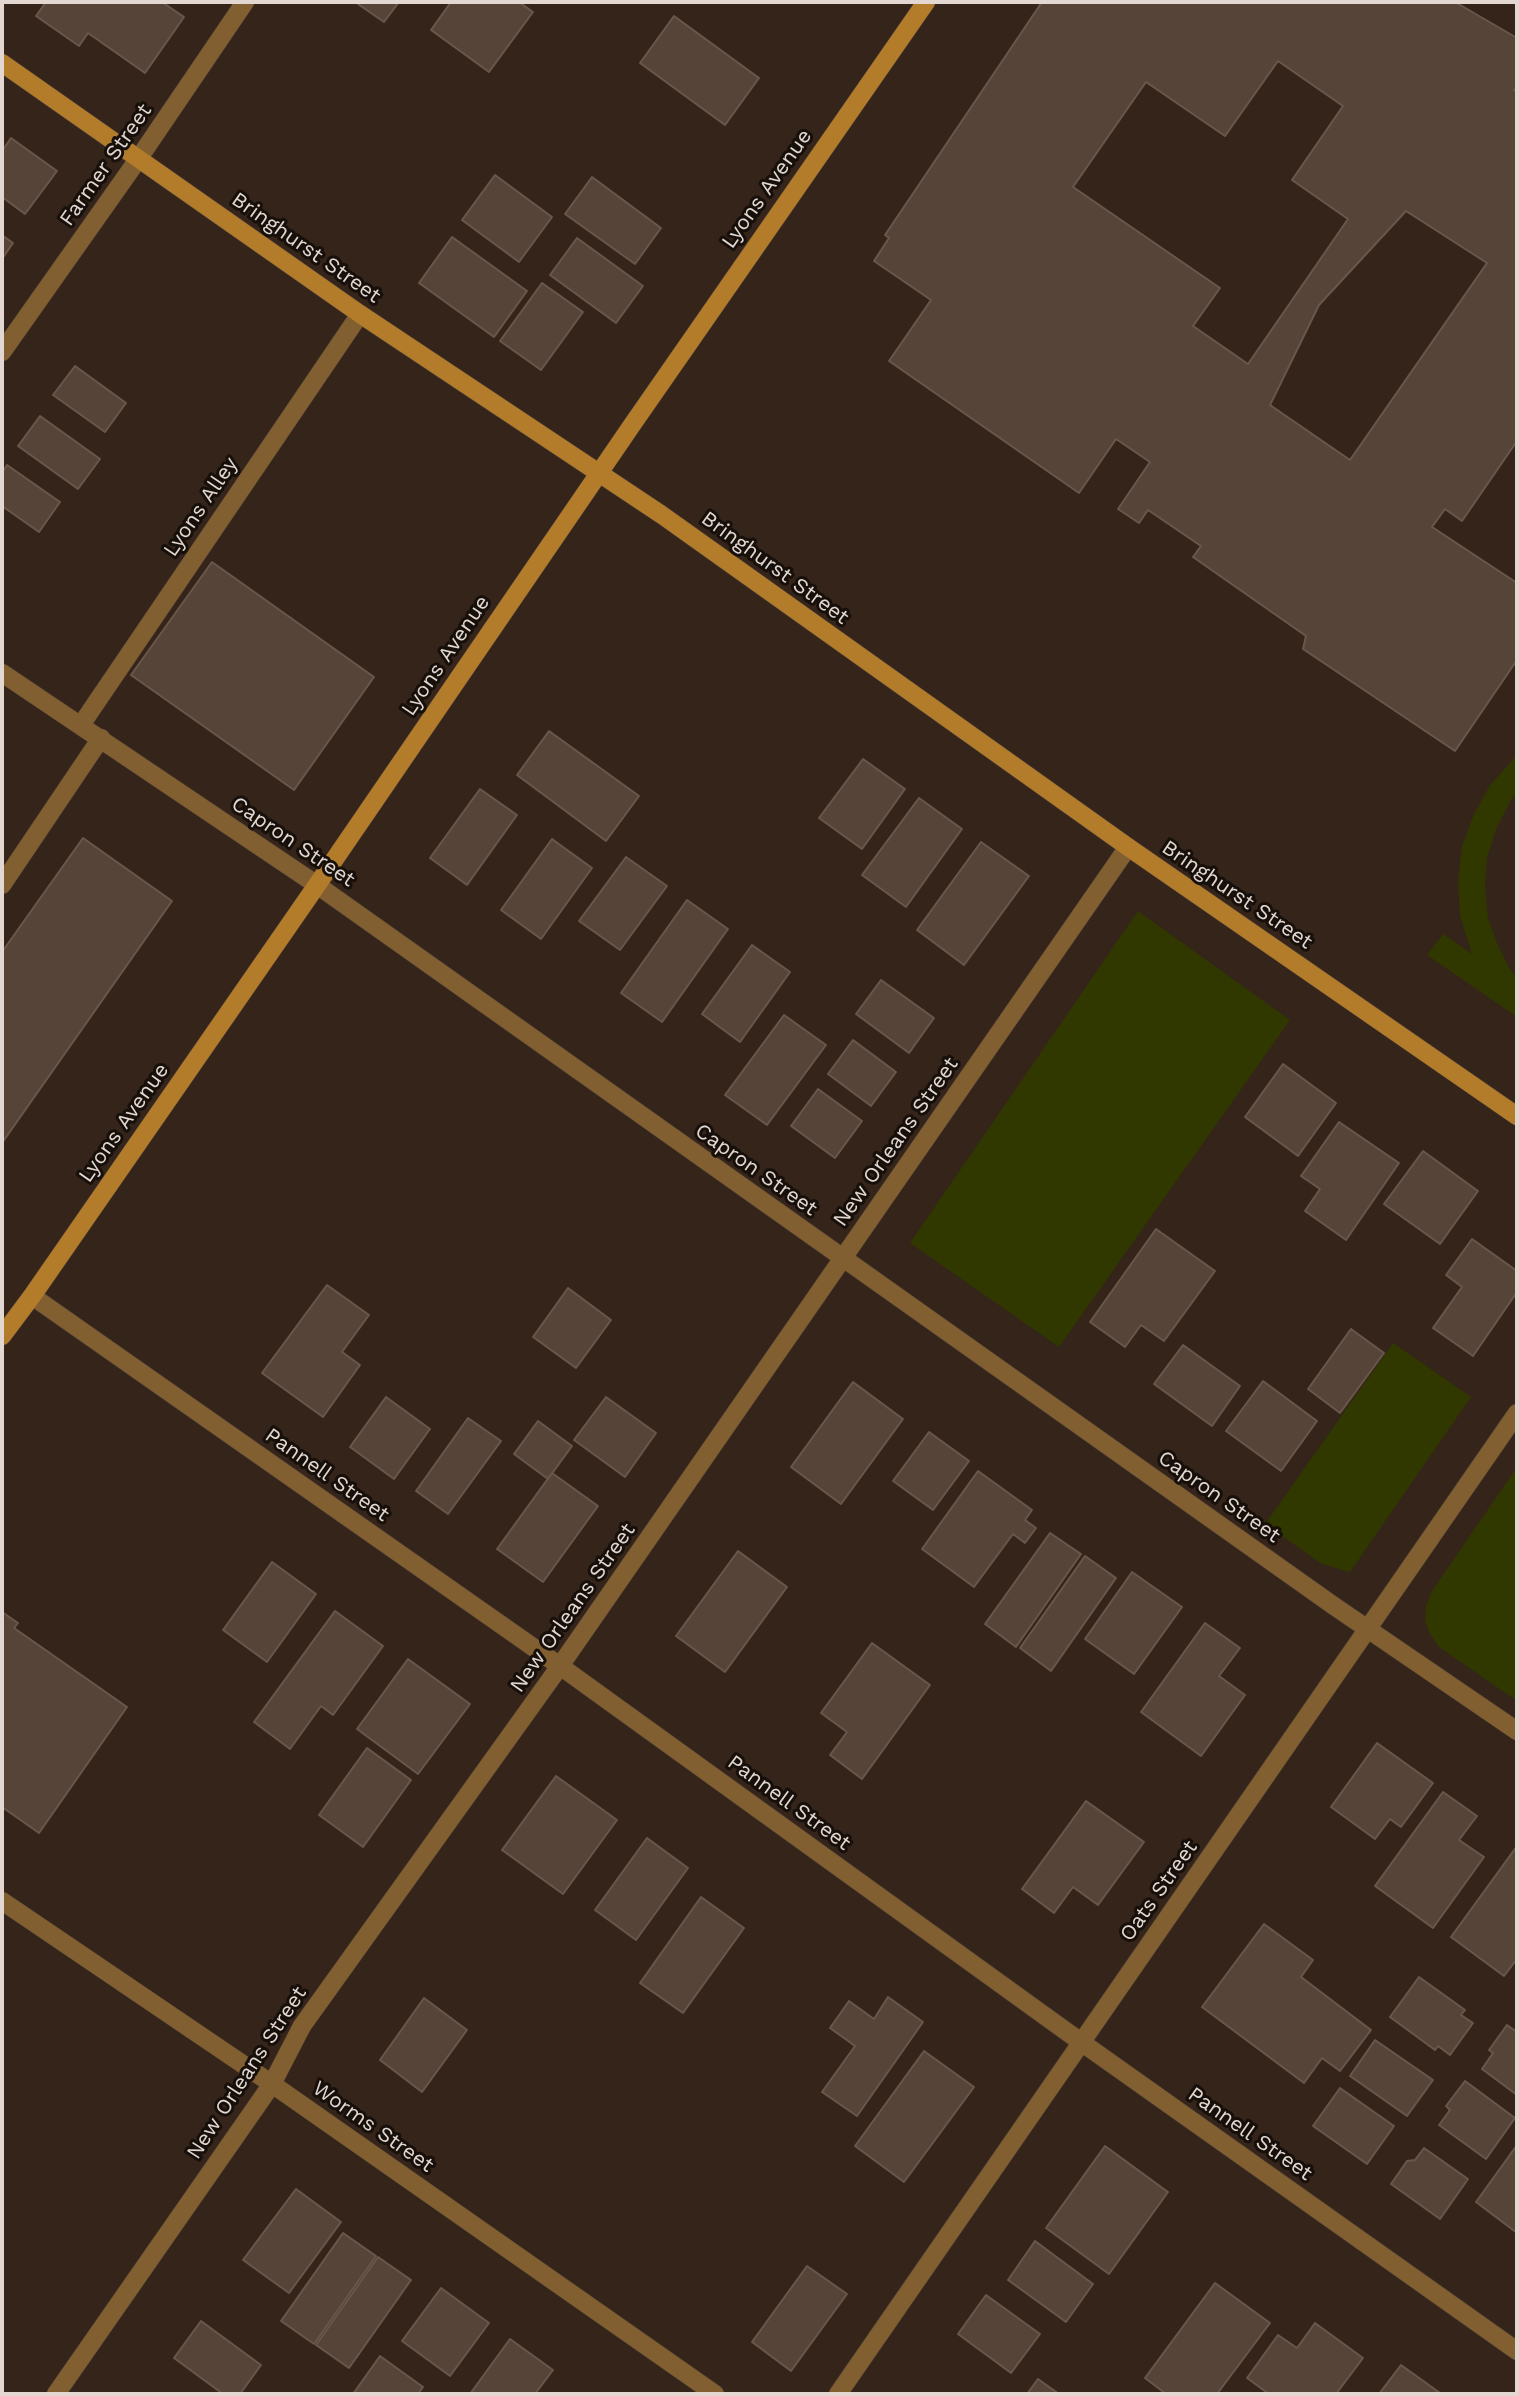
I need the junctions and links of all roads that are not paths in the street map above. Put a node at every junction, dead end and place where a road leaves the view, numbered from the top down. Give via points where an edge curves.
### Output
1 (245, 2) edge
2 (926, 2) edge
3 (2, 63) edge
4 (139, 158) junction
5 (360, 314) junction
6 (2, 352) edge
7 (599, 473) junction
8 (2, 673) edge
9 (80, 725) junction
10 (101, 738) junction
11 (1128, 847) junction
12 (2, 885) edge
13 (317, 885) junction
14 (1517, 1116) edge
15 (842, 1259) junction
16 (32, 1296) junction
17 (2, 1336) edge
18 (1517, 1413) edge
19 (1369, 1629) junction
20 (561, 1666) junction
21 (1517, 1731) edge
22 (2, 1900) edge
23 (1081, 2042) junction
24 (272, 2084) junction
25 (1517, 2351) edge
26 (57, 2394) edge
27 (715, 2394) edge
28 (838, 2394) edge

1 - 4 street, Farmer Street
2 - 7 street, Lyons Avenue
3 - 4 street, Bringhurst Street
4 - 5 street, Bringhurst Street
4 - 6 street, Farmer Street
5 - 7 street, Bringhurst Street
5 - 9 street, Lyons Alley
7 - 11 street, Bringhurst Street
7 - 13 street, Lyons Avenue
8 - 9 street, Capron Street
9 - 10 street, Capron Street
10 - 12 street
10 - 13 street, Capron Street
11 - 14 street, Bringhurst Street
11 - 15 street, New Orleans Street
13 - 15 street, Capron Street
13 - 16 street, Lyons Avenue
15 - 19 street, Capron Street
15 - 20 street, New Orleans Street
16 - 17 street, Lyons Avenue
16 - 20 street, Pannell Street
18 - 19 street, Oats Street
19 - 21 street, Capron Street
19 - 23 street, Oats Street
20 - 23 street, Pannell Street
20 - 24 street, New Orleans Street via 302,2026
22 - 24 street, Worms Street
23 - 25 street, Pannell Street
23 - 28 street, Oats Street
24 - 26 street, New Orleans Street
24 - 27 street, Worms Street

